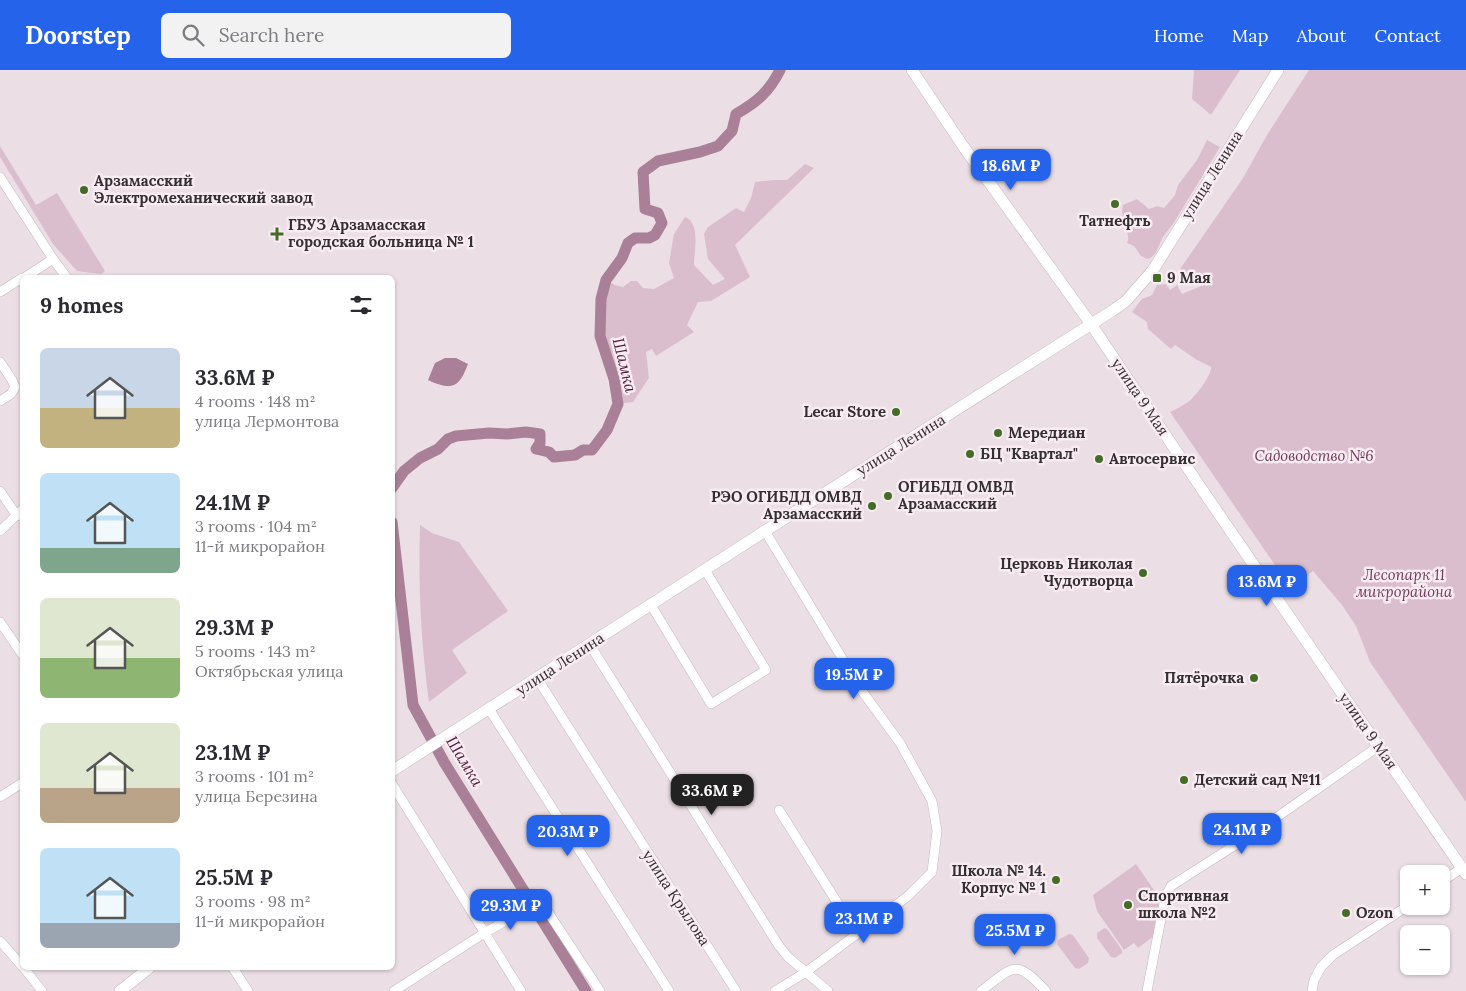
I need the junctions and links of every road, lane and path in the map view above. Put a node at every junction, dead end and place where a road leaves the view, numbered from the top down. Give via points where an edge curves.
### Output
1 (912, 70) edge
2 (1278, 70) edge
3 (0, 177) edge
4 (53, 259) junction
5 (28, 275) edge
6 (65, 275) edge
7 (20, 280) edge
8 (0, 292) edge
9 (1091, 324) junction
10 (0, 362) edge
11 (0, 402) edge
12 (0, 492) edge
13 (20, 513) edge
14 (0, 531) edge
15 (765, 531) junction
16 (705, 570) junction
17 (651, 605) junction
18 (0, 622) edge
19 (590, 645) junction
20 (20, 651) edge
21 (537, 678) junction
22 (489, 708) junction
23 (1379, 746) junction
24 (395, 769) edge
25 (20, 783) edge
26 (395, 789) edge
27 (0, 797) edge
28 (779, 810) dead end
29 (1464, 871) edge
30 (1450, 878) edge
31 (543, 900) dead end
32 (525, 910) dead end
33 (1400, 911) edge
34 (486, 932) junction
35 (858, 934) junction
36 (0, 941) edge
37 (20, 963) edge
38 (26, 970) edge
39 (146, 970) edge
40 (234, 970) edge
41 (806, 972) junction
42 (42, 991) edge
43 (120, 991) edge
44 (248, 991) edge
45 (394, 991) edge
46 (521, 991) edge
47 (600, 991) edge
48 (669, 991) edge
49 (736, 991) edge
50 (776, 991) edge
51 (828, 991) edge
52 (981, 991) edge
53 (1046, 991) edge
54 (1147, 991) edge
55 (1312, 991) edge

1 - 9 main road, улица 9 Мая
2 - 9 main road, улица Ленина via 1153,270 1126,300
3 - 4 street
4 - 5 street
4 - 6 street
7 - 8 street
9 - 15 main road, улица Ленина
9 - 23 main road, улица 9 Мая
10 - 11 street via 14,387 11,394
12 - 13 street
13 - 14 street
15 - 16 main road, улица Ленина
15 - 35 street via 862,690 900,743 932,801 937,831 932,872 908,896
16 - 17 main road, улица Ленина
16 - 17 street via 766,670 711,704
17 - 19 main road, улица Ленина
18 - 20 street
19 - 21 main road, улица Ленина
19 - 41 street via 778,946
21 - 22 main road, улица Ленина
21 - 49 street, улица Крылова
22 - 24 main road, улица Ленина
22 - 48 street
23 - 29 main road, улица 9 Мая
23 - 54 street via 1171,886 1166,896
25 - 27 street
26 - 34 street
28 - 35 street
29 - 30 street
31 - 47 street
32 - 34 street
33 - 55 street via 1333,955 1321,967
34 - 45 street
34 - 46 street
35 - 41 street
36 - 37 street
38 - 42 street
39 - 43 main road
40 - 44 street
41 - 50 street
41 - 51 street
52 - 53 street via 1014,968 1026,972

